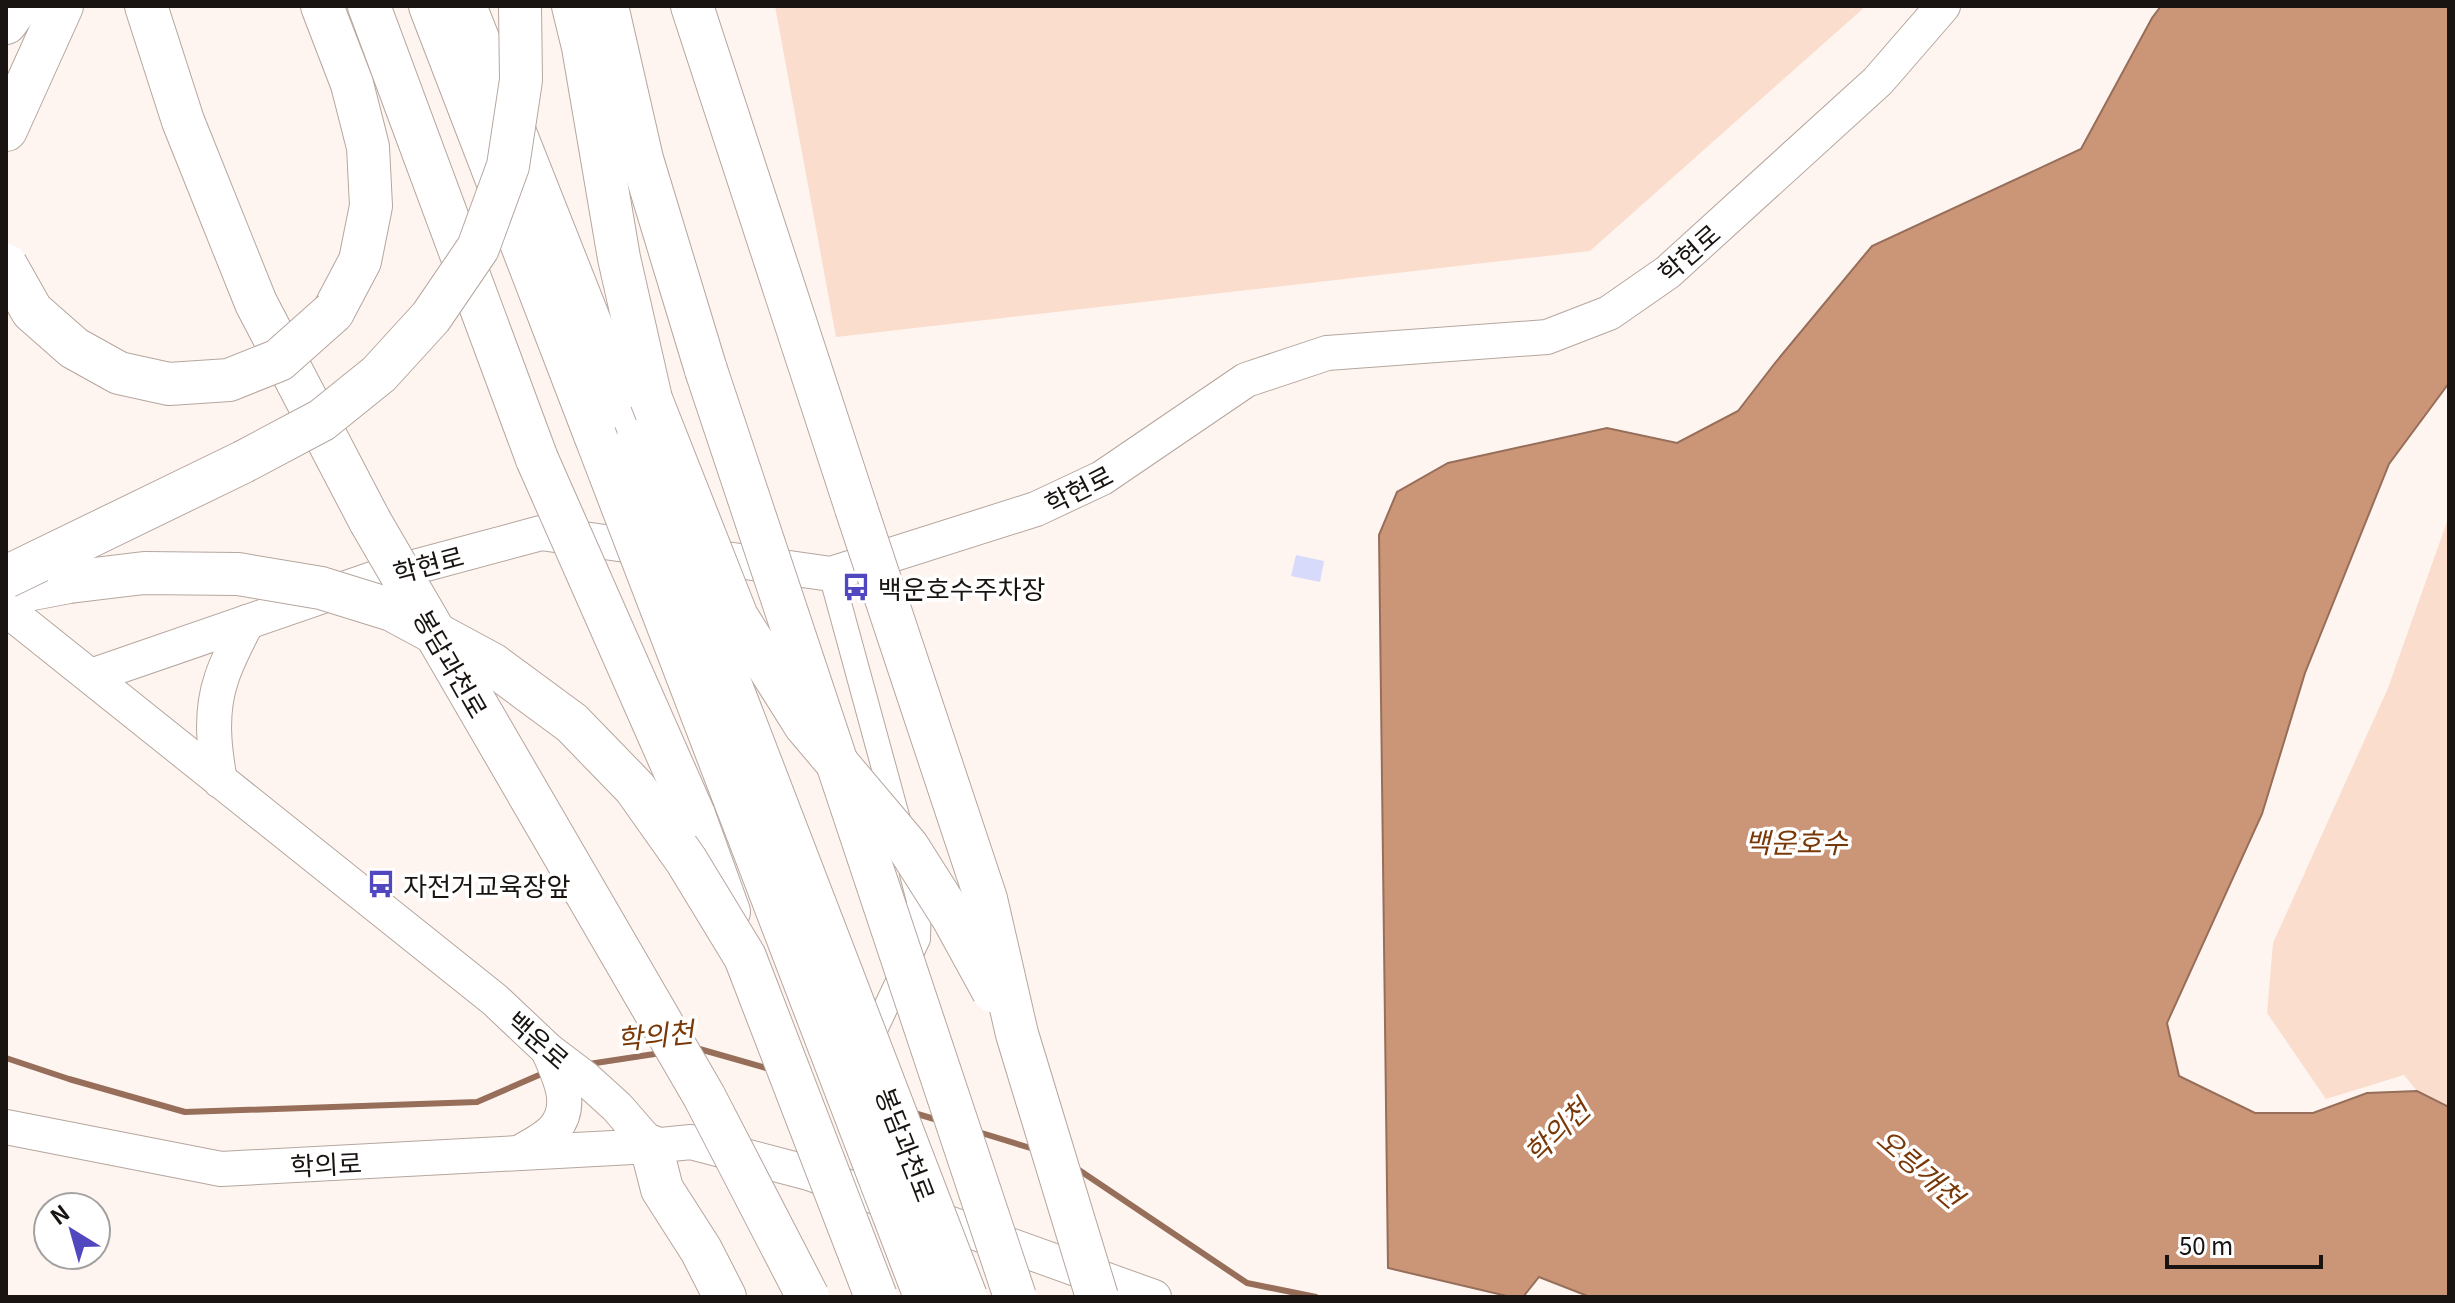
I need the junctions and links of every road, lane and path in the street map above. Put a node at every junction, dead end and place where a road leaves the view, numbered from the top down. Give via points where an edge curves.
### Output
1 (18, 6) edge
2 (62, 6) edge
3 (146, 6) edge
4 (369, 6) edge
5 (430, 6) edge
6 (465, 6) edge
7 (520, 6) edge
8 (573, 6) edge
9 (607, 6) edge
10 (692, 6) edge
11 (1943, 6) edge
12 (326, 16) edge
13 (6, 23) edge
14 (6, 130) edge
15 (6, 265) edge
16 (831, 574) junction
17 (6, 577) edge
18 (6, 594) edge
19 (6, 609) edge
20 (247, 622) junction
21 (91, 676) junction
22 (220, 781) junction
23 (745, 957) junction
24 (1017, 1034) junction
25 (575, 1088) junction
26 (6, 1127) edge
27 (651, 1146) junction
28 (518, 1153) junction
29 (809, 1173) junction
30 (925, 1296) edge
31 (725, 1297) edge
32 (808, 1297) edge
33 (876, 1297) edge
34 (966, 1297) edge
35 (1015, 1297) edge
36 (1097, 1297) edge
37 (1154, 1297) edge

1 - 13 highway
2 - 14 highway
3 - 32 highway, 봉담과천로, bridge via 183,121 256,303 370,521 704,1096
4 - 23 highway, bridge via 537,459 694,815
5 - 30 highway, 봉담과천로, bridge
6 - 34 highway, 봉담과천로, bridge
7 - 17 highway, bridge via 521,80 508,166 478,248 431,317 379,374 322,420
8 - 24 highway, bridge via 651,399 737,617 805,725 908,847
9 - 35 highway, 봉담과천로, bridge via 642,159 706,370
10 - 24 highway, bridge via 986,899
11 - 16 street, 학현로 via 1878,81 1668,272 1609,313 1547,337 1327,353 1246,380 1102,478 1036,509
12 - 15 highway, bridge via 368,147 371,206 360,261 333,312 279,360 229,380 169,384 119,373 74,348 32,311
16 - 20 street, 학현로 via 541,533 381,576
16 - 29 street via 919,901 918,939
18 - 23 highway, bridge via 144,573 238,574 321,588 392,610 492,664 572,723 635,788
19 - 21 street, 백운로
20 - 21 street, 학현로
20 - 22 street via 216,705 214,750
21 - 22 street, 백운로
22 - 25 street, 백운로 via 495,1000 548,1050
23 - 33 highway, bridge
24 - 36 highway, bridge
25 - 27 street, 백운로 via 617,1107
25 - 28 street via 555,1129
26 - 28 street, 학의로 via 221,1169
27 - 28 street, 학의로
27 - 29 street via 691,1142
27 - 31 highway via 662,1189
29 - 37 street

